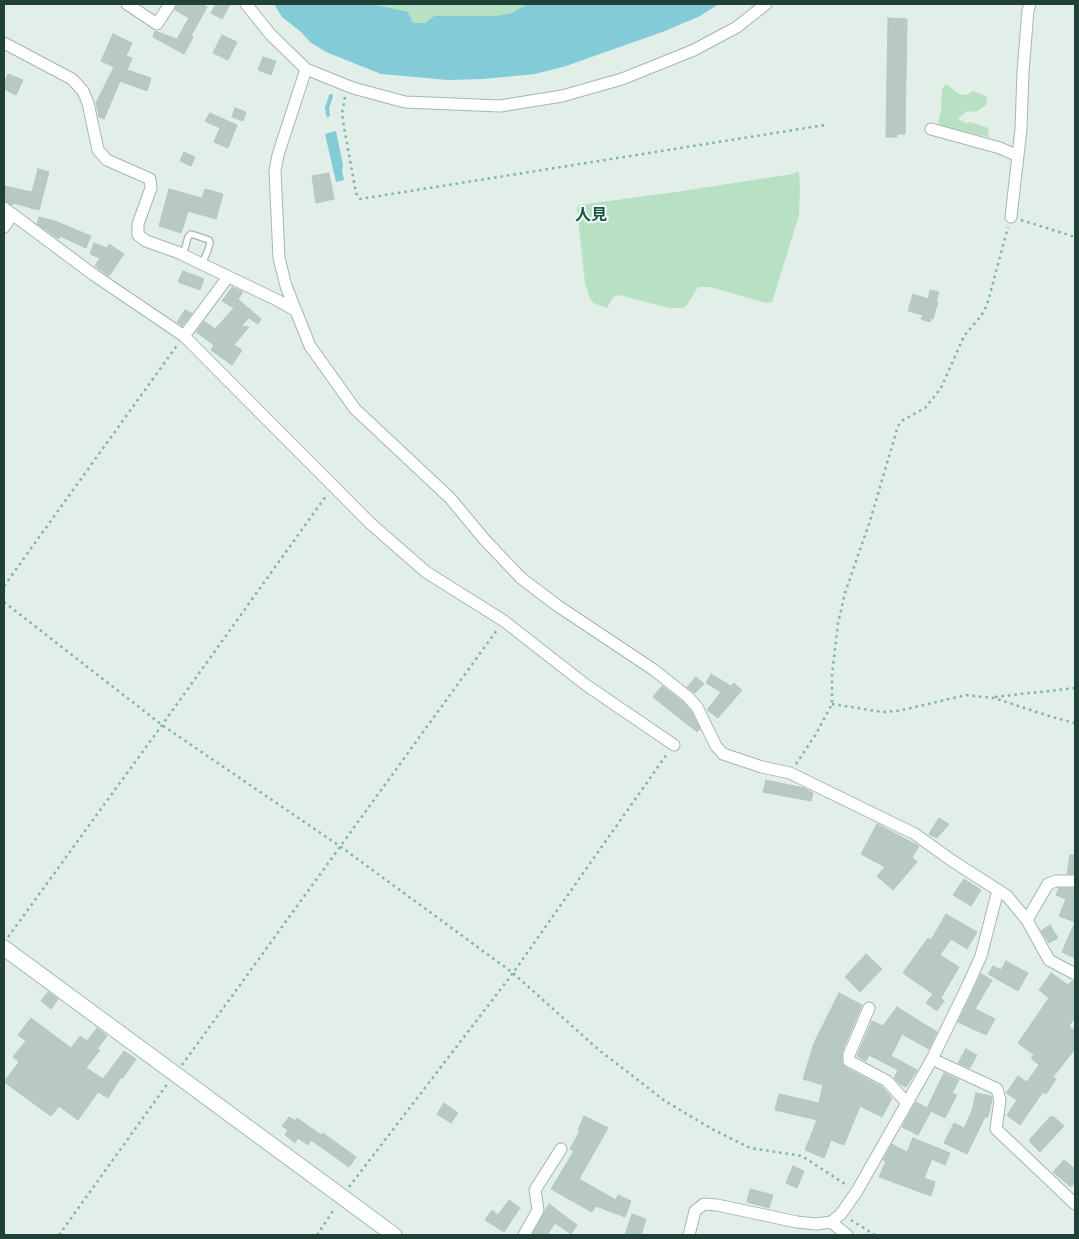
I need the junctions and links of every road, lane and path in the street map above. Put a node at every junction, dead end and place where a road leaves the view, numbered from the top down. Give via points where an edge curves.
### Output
1 (127, 4) edge
2 (170, 4) edge
3 (246, 4) edge
4 (766, 4) edge
5 (1030, 4) edge
6 (4, 43) edge
7 (306, 69) junction
8 (349, 86) junction
9 (825, 124) dead end
10 (931, 129) dead end
11 (1018, 156) junction
12 (8, 211) edge
13 (1011, 217) junction
14 (4, 227) edge
15 (1075, 238) edge
16 (183, 255) junction
17 (202, 264) junction
18 (228, 277) junction
19 (296, 311) junction
20 (184, 336) junction
21 (333, 486) junction
22 (4, 586) edge
23 (4, 602) edge
24 (504, 621) junction
25 (1075, 688) edge
26 (994, 698) junction
27 (832, 704) junction
28 (1075, 723) edge
29 (162, 725) junction
30 (674, 745) joint
31 (790, 773) junction
32 (341, 847) junction
33 (1075, 882) edge
34 (998, 890) junction
35 (1027, 920) junction
36 (4, 943) edge
37 (4, 948) edge
38 (513, 973) junction
39 (1075, 974) edge
40 (869, 1008) dead end
41 (932, 1059) junction
42 (178, 1070) junction
43 (906, 1102) junction
44 (561, 1149) dead end
45 (857, 1191) junction
46 (342, 1196) junction
47 (1075, 1203) edge
48 (841, 1214) junction
49 (831, 1222) junction
50 (59, 1235) edge
51 (317, 1235) edge
52 (394, 1235) edge
53 (524, 1235) edge
54 (689, 1235) edge
55 (847, 1235) edge
56 (875, 1235) edge

1 - 2 street via 157,24
3 - 7 street via 271,35
4 - 8 street via 737,27 694,50 622,79 562,96 500,106 405,102
5 - 11 street
6 - 16 street via 72,79 83,91 98,150 107,160 150,180 151,188 138,224 138,235 146,242
7 - 8 street
7 - 19 street via 275,171 279,258
8 - 9 path via 342,113 356,193 360,199
10 - 11 street
11 - 13 street
12 - 14 street
12 - 20 street via 94,276
13 - 15 path
13 - 27 path via 987,305 964,336 940,388 925,408 898,426 845,593 838,623
16 - 17 street
16 - 17 lane via 191,234 209,240
17 - 18 street
18 - 19 street
18 - 20 street
19 - 31 street via 310,346 355,409 450,498 521,578 688,697 697,706 716,746 724,754
20 - 21 street
20 - 22 path
21 - 24 street via 426,572
21 - 29 path
23 - 29 path
24 - 30 street via 586,685
24 - 32 path
25 - 26 path
26 - 27 path via 966,695 898,712
26 - 28 path
27 - 31 path
29 - 32 path
29 - 36 path
30 - 38 path
31 - 34 street via 915,834
32 - 38 path
32 - 42 path
33 - 35 street via 1048,884
34 - 35 street
34 - 41 street via 981,956
35 - 39 street via 1049,960
37 - 42 street
38 - 45 path via 599,1050 665,1101 712,1130 750,1148 802,1156
38 - 46 path
40 - 43 street via 849,1061 887,1081
41 - 43 street
41 - 47 street via 997,1089 1000,1100 996,1129
42 - 46 street
42 - 50 path
43 - 45 street
44 - 53 street via 536,1190 538,1210
45 - 48 street
46 - 51 path
46 - 52 street
48 - 49 street
48 - 56 path
49 - 54 street via 797,1222 704,1204 695,1211
49 - 55 street

